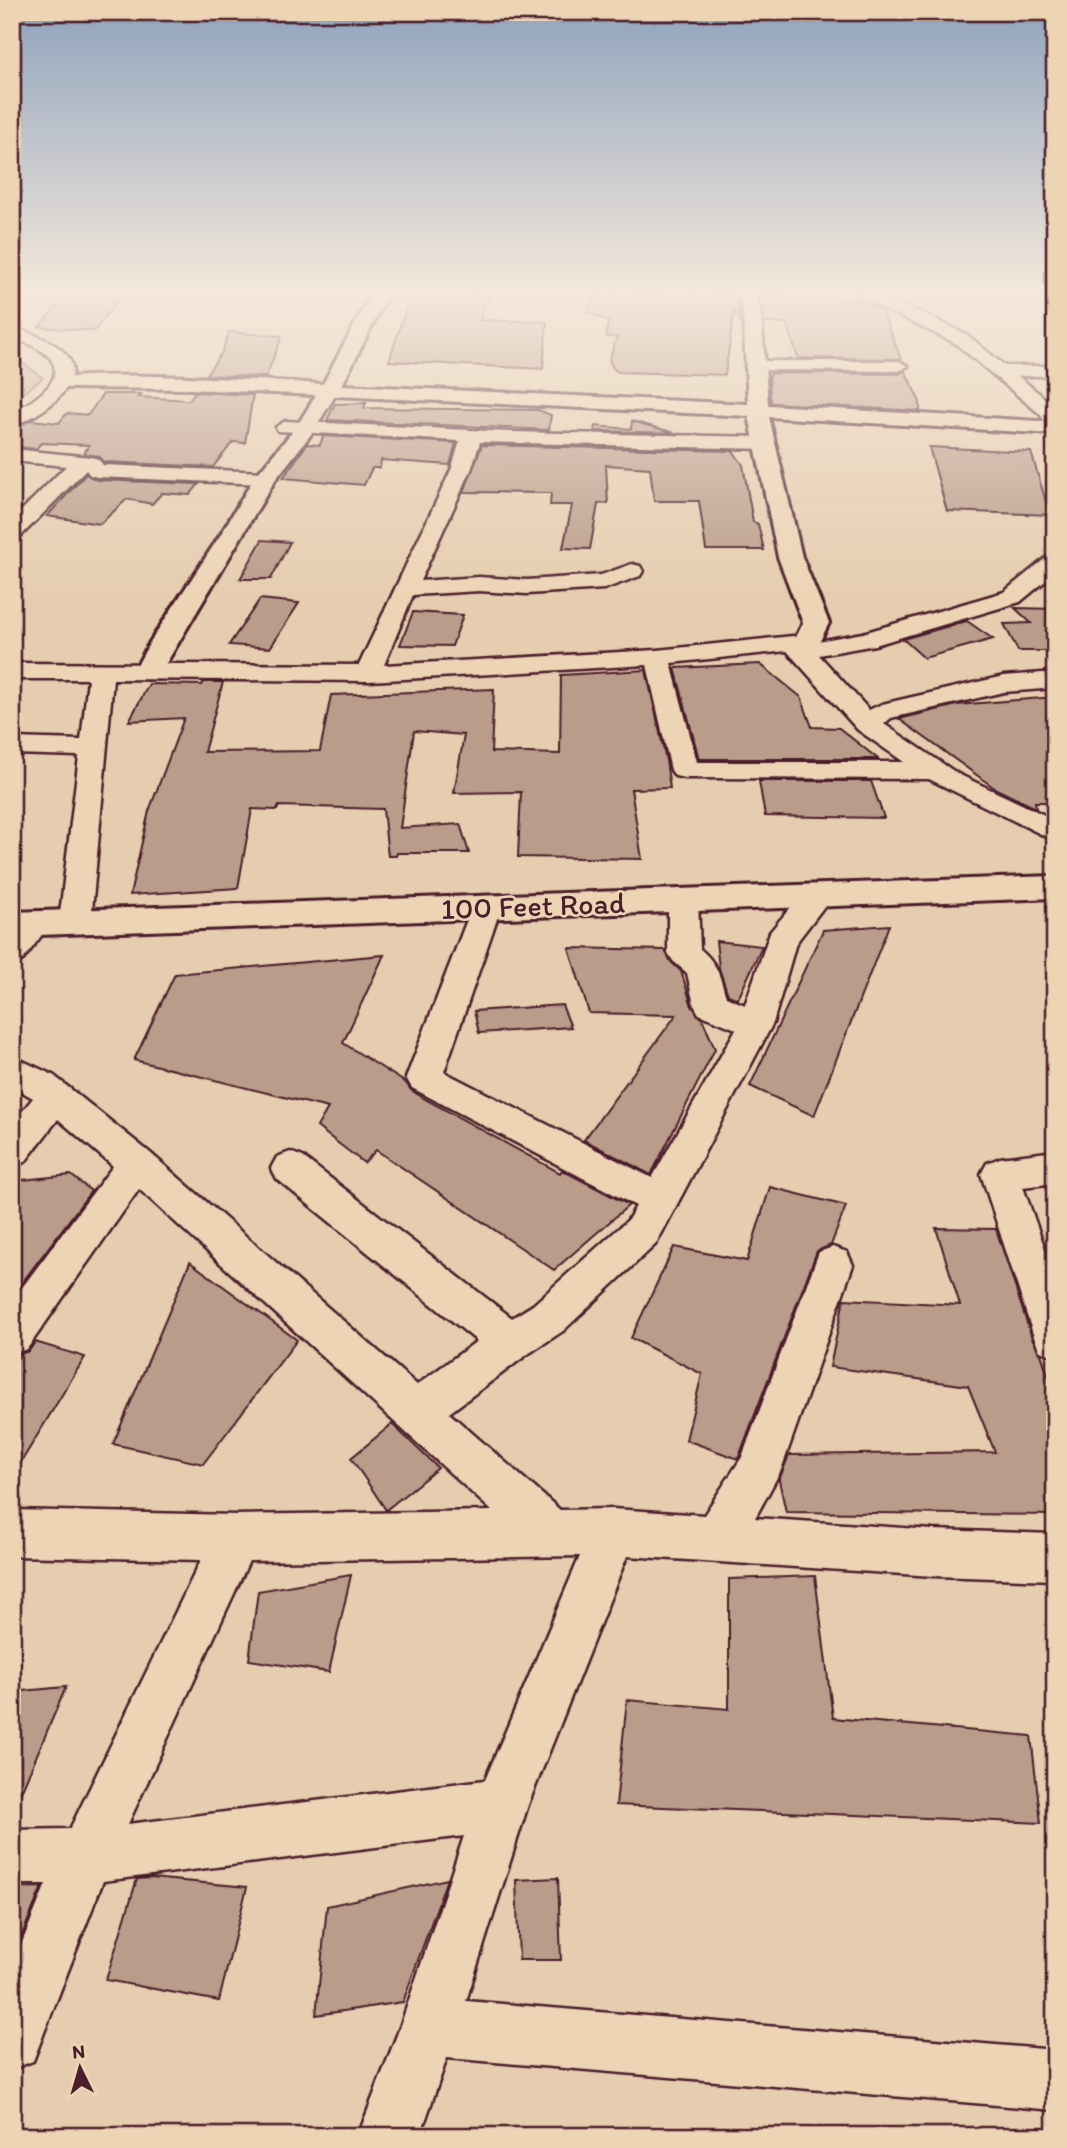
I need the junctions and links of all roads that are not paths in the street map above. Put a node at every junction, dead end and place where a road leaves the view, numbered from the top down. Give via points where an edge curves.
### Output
1 (52, 394) edge
2 (324, 394) edge
3 (415, 394) edge
4 (757, 394) edge
5 (1028, 394) edge
6 (759, 410) junction
7 (12, 419) edge
8 (1055, 422) edge
9 (295, 428) junction
10 (1055, 428) edge
11 (471, 436) junction
12 (765, 443) junction
13 (12, 455) edge
14 (82, 462) junction
15 (265, 478) junction
16 (12, 532) edge
17 (1055, 562) edge
18 (632, 570) dead end
19 (407, 589) junction
20 (802, 651) junction
21 (657, 657) junction
22 (12, 671) edge
23 (101, 671) junction
24 (148, 671) junction
25 (369, 673) junction
26 (1055, 680) edge
27 (867, 724) junction
28 (12, 746) edge
29 (93, 748) junction
30 (935, 771) junction
31 (1055, 832) edge
32 (1055, 887) edge
33 (817, 896) junction
34 (683, 900) junction
35 (486, 907) junction
36 (75, 922) junction
37 (23, 924) edge
38 (12, 952) edge
39 (756, 1023) junction
40 (12, 1070) edge
41 (55, 1096) junction
42 (12, 1151) edge
43 (136, 1163) junction
44 (1055, 1167) edge
45 (290, 1168) dead end
46 (659, 1200) junction
47 (833, 1265) dead end
48 (12, 1335) edge
49 (1055, 1337) edge
50 (510, 1342) junction
51 (416, 1412) junction
52 (550, 1532) junction
53 (613, 1532) junction
54 (12, 1533) edge
55 (236, 1538) junction
56 (715, 1540) junction
57 (1055, 1557) edge
58 (501, 1805) junction
59 (85, 1856) junction
60 (12, 1857) edge
61 (429, 2027) junction
62 (12, 2040) edge
63 (1055, 2080) edge
64 (389, 2136) edge

1 - 7 street
2 - 9 main road
3 - 6 main road
4 - 6 main road
5 - 8 street
6 - 10 main road
6 - 12 main road
9 - 11 street
9 - 15 main road
11 - 12 street
11 - 19 street via 466,458
12 - 20 main road via 790,556 816,623
13 - 14 street
14 - 15 street via 91,463 97,471
14 - 16 street
15 - 24 main road
17 - 20 street via 1012,597 866,640
18 - 19 street via 604,582
19 - 25 street
20 - 21 street via 793,643
20 - 27 street
21 - 25 street
21 - 30 street via 685,770
22 - 23 street
23 - 24 street
23 - 29 street
24 - 25 street
26 - 27 street via 1004,684 882,712
27 - 30 street
28 - 29 street
29 - 36 street
30 - 31 street
32 - 33 main road, 100 Feet Road
33 - 34 main road, 100 Feet Road
33 - 39 street via 781,940
34 - 35 main road, 100 Feet Road
34 - 39 street via 684,953 702,968 710,1005
35 - 36 main road, 100 Feet Road
35 - 46 street via 424,1077
36 - 37 main road, 100 Feet Road
37 - 38 street
39 - 46 street
40 - 41 street
41 - 42 street
41 - 43 street
43 - 48 street
43 - 51 street
44 - 49 street via 1000,1174
45 - 50 street
46 - 50 street via 642,1232 548,1318
47 - 56 street via 759,1470
50 - 51 street
51 - 52 street
52 - 53 street
52 - 55 street
53 - 56 street
53 - 58 street
54 - 55 street
55 - 59 street
56 - 57 street
58 - 59 street
58 - 61 street
59 - 60 street
59 - 62 street
61 - 63 street
61 - 64 street

